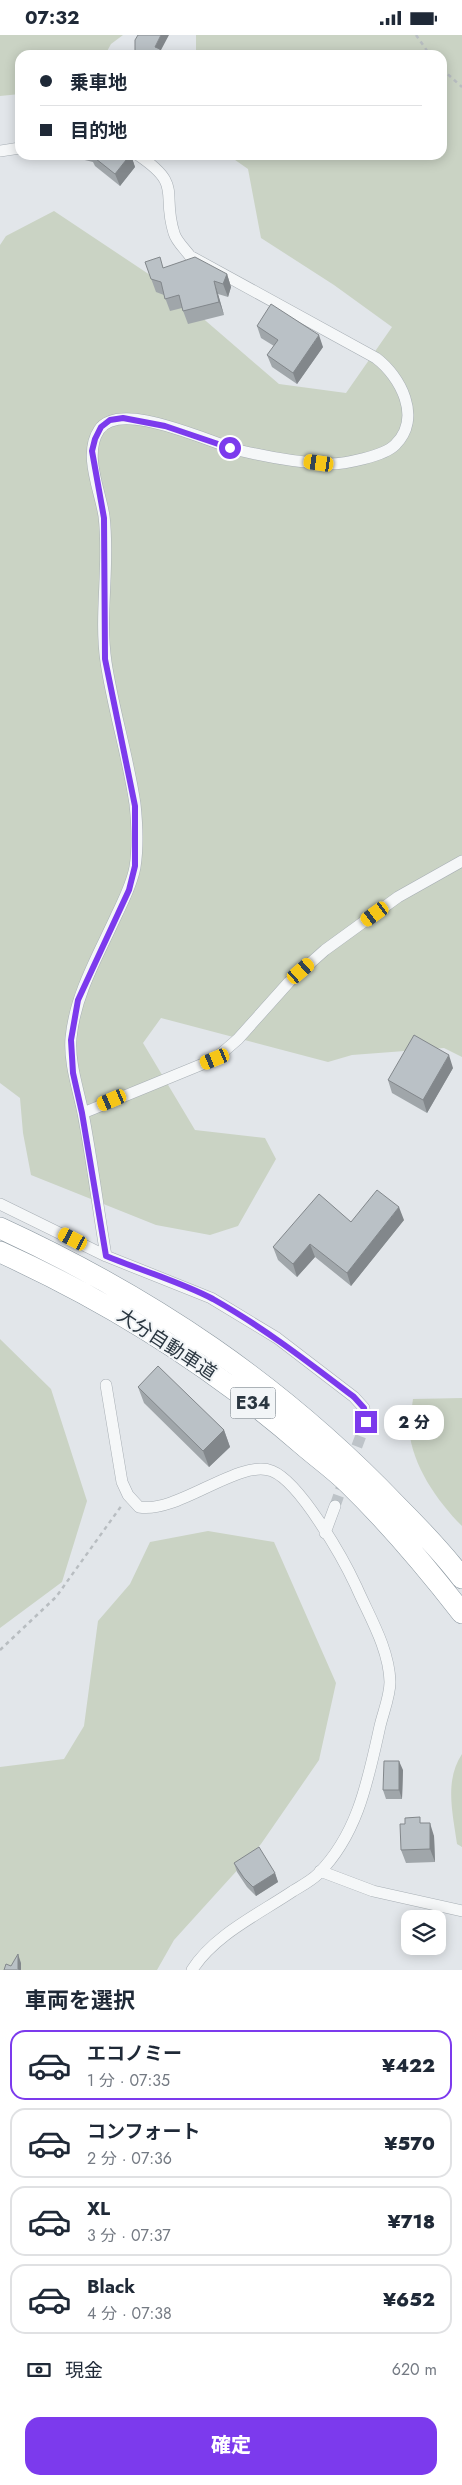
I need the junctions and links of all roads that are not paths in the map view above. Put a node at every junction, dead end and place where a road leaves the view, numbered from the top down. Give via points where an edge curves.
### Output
1 (15, 149) edge
2 (0, 151) edge
3 (146, 160) edge
4 (462, 861) edge
5 (82, 1113) junction
6 (0, 1204) edge
7 (0, 1228) edge
8 (0, 1252) edge
9 (106, 1256) junction
10 (106, 1385) dead end
11 (366, 1422) tunnel mouth
12 (335, 1506) tunnel mouth
13 (325, 1533) junction
14 (462, 1578) edge
15 (462, 1613) edge
16 (320, 1871) junction
17 (462, 1911) edge
18 (192, 1970) edge

1 - 2 street
3 - 5 street via 156,167 166,181 174,236 190,256 376,357 398,380 406,399 407,412 401,437 393,447 371,456 337,463 244,452 165,426 123,418 110,420 101,427 95,439 92,451 104,518 105,659 135,806 135,866 129,890 78,1000 71,1040 73,1073
4 - 5 street via 398,897 325,950 289,981 238,1039 215,1059
5 - 9 street
6 - 9 street
7 - 14 highway, 大分自動車道 / E34 via 138,1299 222,1353 289,1403 361,1468
8 - 15 highway, 大分自動車道 / E34 via 126,1316 210,1370 274,1419 349,1484 429,1571
9 - 11 street via 211,1298 251,1321 354,1397 364,1408
10 - 13 street via 118,1463 128,1495 139,1507 157,1507 240,1474 271,1470 286,1479 310,1507
12 - 13 street
13 - 16 street via 343,1558 382,1645 390,1682 358,1814 338,1850
16 - 17 street via 373,1891
16 - 18 street via 211,1947

